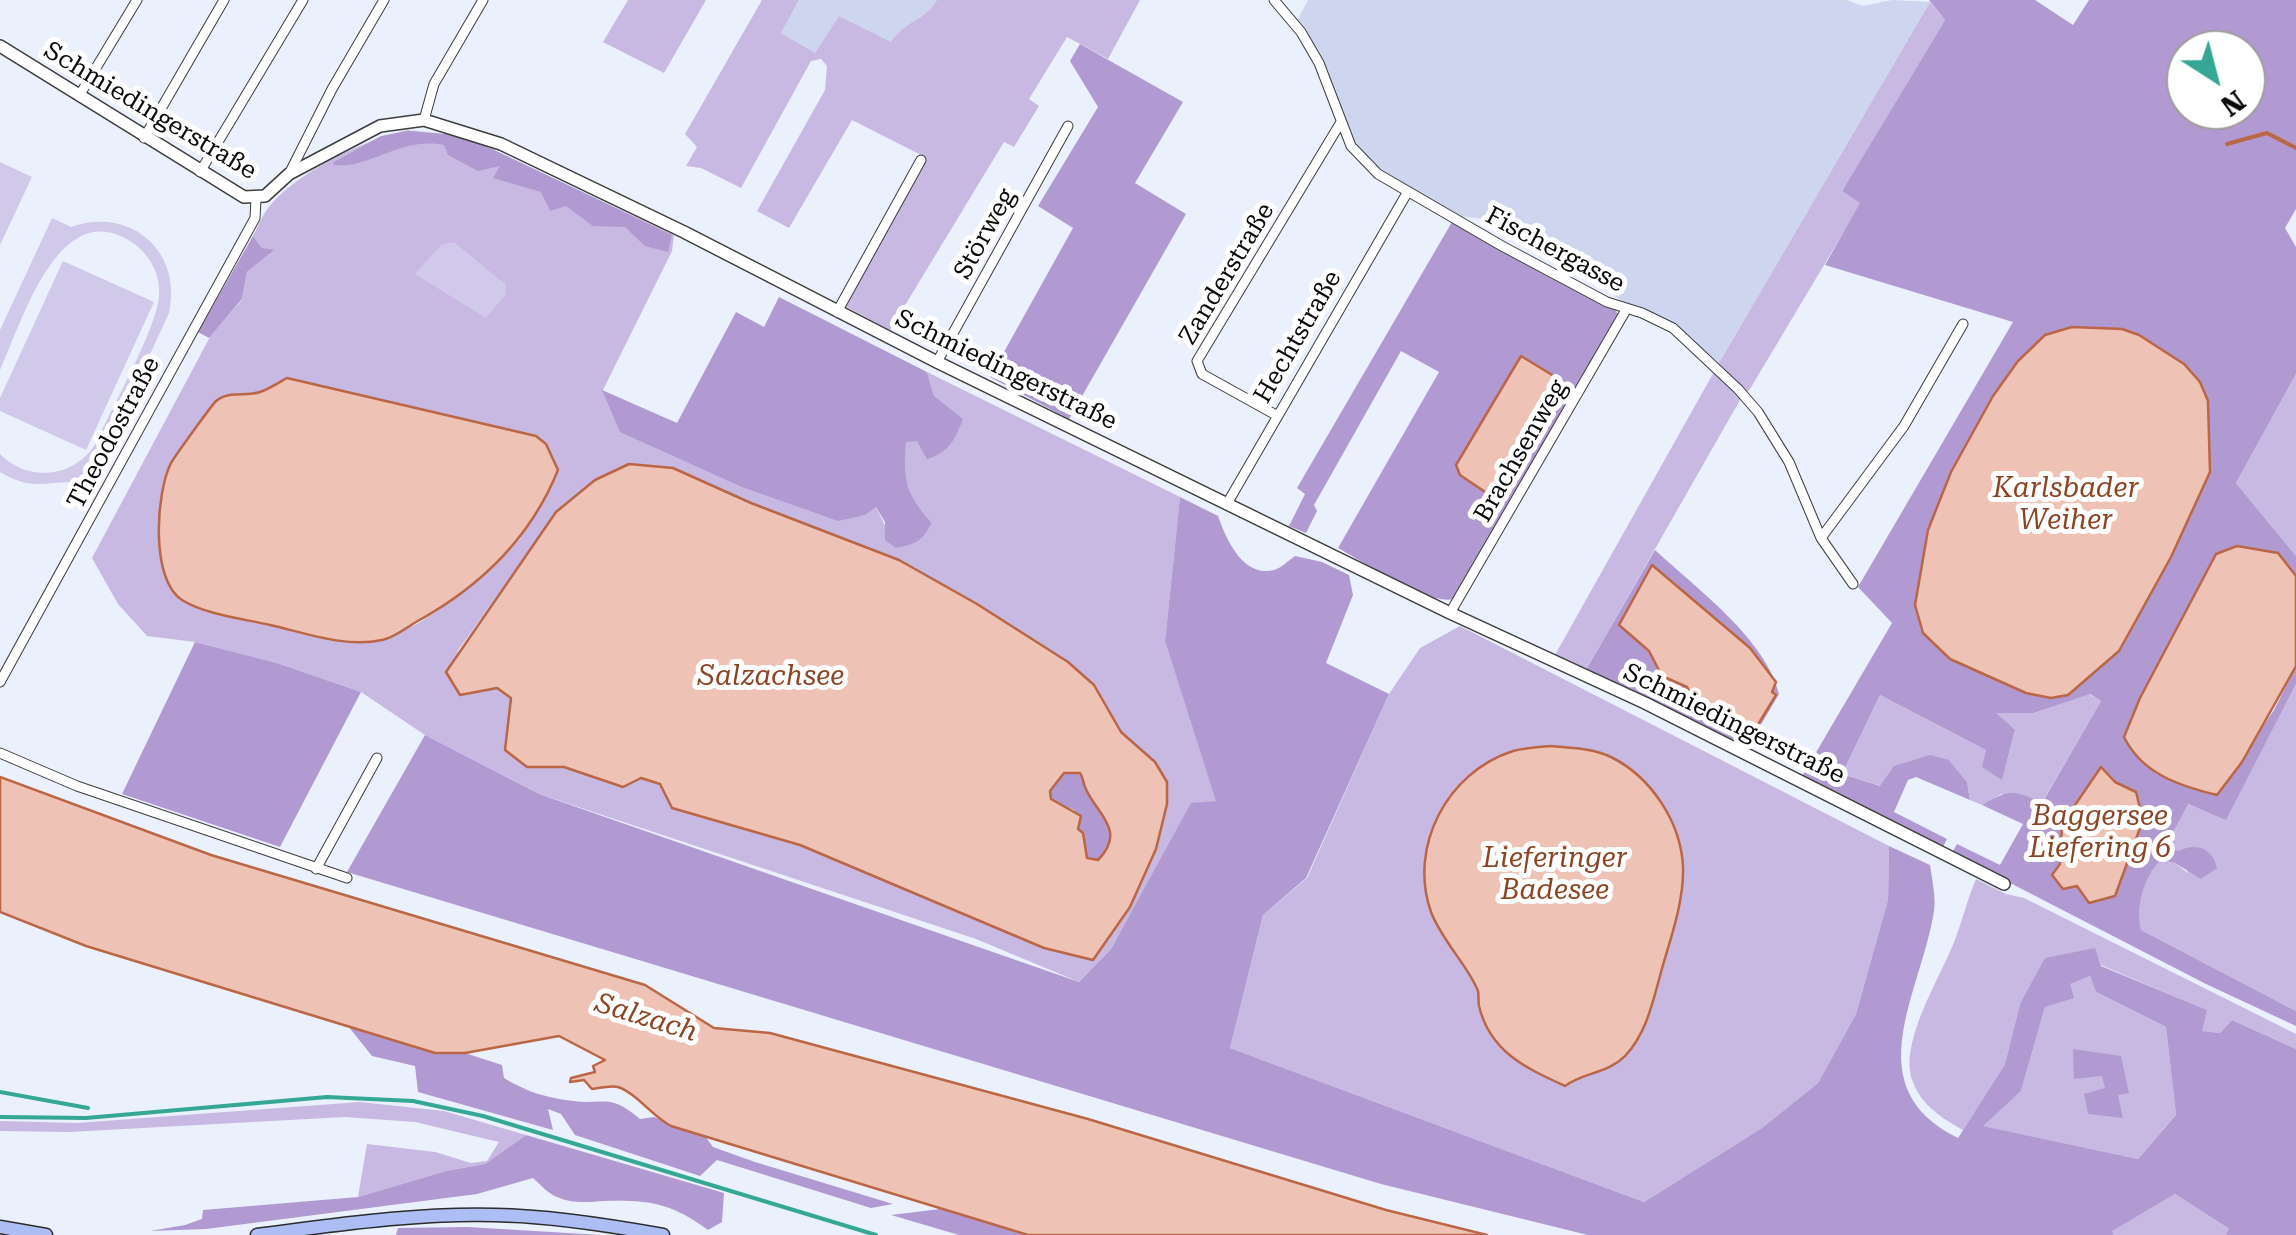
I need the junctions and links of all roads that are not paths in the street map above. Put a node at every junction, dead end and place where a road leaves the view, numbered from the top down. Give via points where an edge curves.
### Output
1 (137, 0) edge
2 (224, 0) edge
3 (303, 0) edge
4 (384, 0) edge
5 (483, 0) edge
6 (1274, 0) edge
7 (0, 46) edge
8 (79, 96) junction
9 (424, 120) junction
10 (1341, 122) junction
11 (1068, 126) dead end
12 (144, 138) junction
13 (921, 160) dead end
14 (200, 172) junction
15 (288, 174) junction
16 (1406, 192) junction
17 (256, 199) junction
18 (1626, 310) junction
19 (837, 312) junction
20 (1963, 324) dead end
21 (938, 362) junction
22 (1276, 415) junction
23 (1228, 502) junction
24 (1821, 538) junction
25 (1853, 584) dead end
26 (1450, 612) junction
27 (0, 682) edge
28 (0, 753) edge
29 (377, 758) dead end
30 (316, 868) junction
31 (347, 878) dead end
32 (2004, 884) dead end
33 (0, 1226) edge
34 (46, 1235) edge
35 (257, 1235) edge
36 (662, 1235) edge

1 - 8 street
2 - 12 street
3 - 14 street
4 - 15 street
5 - 9 street via 434,84
6 - 10 street, Fischergasse via 1319,63
7 - 8 street, Schmiedingerstraße
8 - 12 street, Schmiedingerstraße
9 - 15 street, Schmiedingerstraße via 380,126
9 - 19 street, Schmiedingerstraße via 501,144
10 - 16 street, Fischergasse via 1364,162
10 - 22 street, Zanderstraße via 1197,361 1202,374
11 - 21 street, Störweg
12 - 14 street, Schmiedingerstraße
13 - 19 street
14 - 17 street, Schmiedingerstraße
15 - 17 street, Schmiedingerstraße
16 - 18 street, Fischergasse
16 - 22 street, Hechtstraße
17 - 27 street, Theodostraße via 254,218
18 - 24 street, Fischergasse via 1673,328 1758,412
18 - 26 street, Brachsenweg
19 - 21 street, Schmiedingerstraße
20 - 24 street via 1904,426
21 - 23 street, Schmiedingerstraße
22 - 23 street, Hechtstraße
23 - 26 street, Schmiedingerstraße
24 - 25 street, Fischergasse
26 - 32 street, Schmiedingerstraße
28 - 30 street
29 - 30 street
30 - 31 street
33 - 34 main road
35 - 36 main road via 378,1219 497,1214

